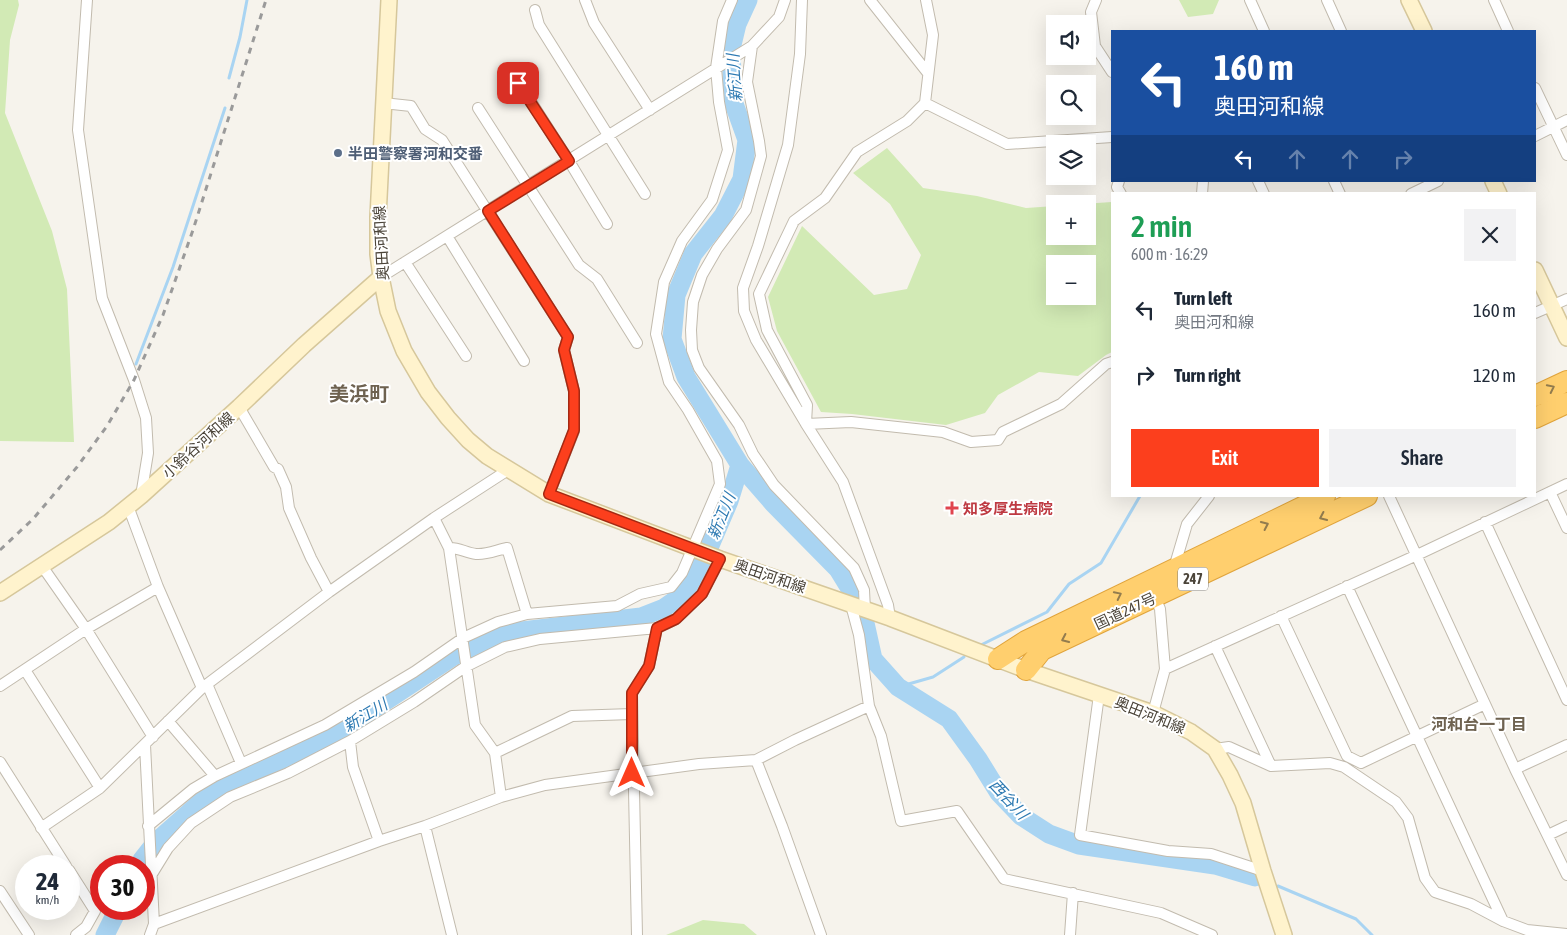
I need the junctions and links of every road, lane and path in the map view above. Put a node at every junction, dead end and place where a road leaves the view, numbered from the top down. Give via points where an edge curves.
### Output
1 (87, 0) edge
2 (389, 0) edge
3 (585, 0) edge
4 (732, 0) edge
5 (784, 0) edge
6 (802, 0) edge
7 (870, 0) edge
8 (926, 0) edge
9 (1096, 0) edge
10 (1250, 0) edge
11 (1327, 0) edge
12 (1409, 0) edge
13 (1494, 0) edge
14 (535, 10) dead end
15 (1264, 30) edge
16 (1341, 30) edge
17 (1424, 30) edge
18 (1508, 30) edge
19 (748, 49) junction
20 (716, 68) junction
21 (1111, 70) edge
22 (927, 72) junction
23 (518, 83) dead end
24 (1536, 90) edge
25 (383, 103) junction
26 (925, 103) junction
27 (478, 108) dead end
28 (650, 110) junction
29 (1567, 120) edge
30 (1553, 127) junction
31 (608, 136) junction
32 (1536, 136) edge
33 (1111, 137) edge
34 (1567, 156) edge
35 (569, 161) junction
36 (1436, 182) edge
37 (528, 186) junction
38 (1416, 192) edge
39 (645, 194) dead end
40 (488, 211) junction
41 (607, 224) dead end
42 (447, 236) junction
43 (405, 262) junction
44 (1536, 272) edge
45 (381, 277) junction
46 (1567, 299) edge
47 (1552, 305) junction
48 (1536, 313) edge
49 (1567, 338) edge
50 (637, 343) dead end
51 (466, 356) dead end
52 (524, 361) dead end
53 (1111, 362) edge
54 (1567, 380) edge
55 (1536, 396) edge
56 (1567, 403) edge
57 (240, 407) junction
58 (1536, 418) edge
59 (806, 424) junction
60 (508, 470) junction
61 (1567, 484) edge
62 (1550, 492) junction
63 (549, 494) junction
64 (141, 496) junction
65 (1208, 497) edge
66 (1323, 497) edge
67 (1365, 497) edge
68 (1389, 497) edge
69 (128, 506) junction
70 (434, 518) junction
71 (1485, 522) junction
72 (1567, 528) edge
73 (448, 548) junction
74 (692, 548) junction
75 (1416, 555) junction
76 (720, 559) junction
77 (42, 566) junction
78 (1174, 568) junction
79 (1347, 586) junction
80 (158, 587) junction
81 (329, 592) junction
82 (0, 593) edge
83 (1155, 597) junction
84 (870, 611) junction
85 (527, 614) junction
86 (1281, 616) junction
87 (657, 628) junction
88 (86, 629) junction
89 (463, 638) junction
90 (1215, 646) junction
91 (998, 659) junction
92 (465, 664) junction
93 (1165, 669) junction
94 (25, 670) junction
95 (1026, 670) junction
96 (0, 686) edge
97 (204, 686) junction
98 (1099, 695) junction
99 (1567, 700) edge
100 (1485, 704) junction
101 (869, 706) junction
102 (1153, 713) junction
103 (632, 714) junction
104 (168, 722) junction
105 (1417, 736) junction
106 (152, 737) junction
107 (350, 740) junction
108 (145, 745) junction
109 (1567, 745) edge
110 (1215, 749) junction
111 (495, 753) junction
112 (756, 760) junction
113 (0, 762) edge
114 (241, 763) junction
115 (1271, 766) junction
116 (1515, 769) junction
117 (632, 773) junction
118 (215, 776) junction
119 (100, 788) junction
120 (501, 797) junction
121 (148, 826) junction
122 (425, 826) junction
123 (1567, 826) edge
124 (42, 828) junction
125 (1548, 835) junction
126 (379, 841) junction
127 (59, 855) edge
128 (150, 855) edge
129 (155, 869) edge
130 (1263, 871) junction
131 (1567, 875) edge
132 (80, 887) edge
133 (1073, 893) junction
134 (2, 898) edge
135 (154, 920) edge
136 (1503, 921) junction
137 (154, 924) junction
138 (1567, 934) edge
139 (29, 935) edge
140 (76, 935) edge
141 (150, 935) edge
142 (452, 935) edge
143 (636, 935) edge
144 (821, 935) edge
145 (1070, 935) edge
146 (1212, 935) edge
147 (1284, 935) edge

1 - 64 street via 78,130 102,298 146,418 148,453
2 - 25 main road, 奥田河和線
3 - 28 street via 594,23
4 - 20 street via 722,21
5 - 19 street via 779,16
6 - 59 street via 800,54 788,146 743,288 744,311 756,340
7 - 22 street
8 - 22 street via 932,35
9 - 21 street via 1092,12 1095,46
10 - 15 street
11 - 16 street
12 - 17 main road
13 - 18 street
14 - 31 street via 539,25
19 - 20 street
19 - 84 street via 746,82 761,156 746,210 717,249 692,302 692,350 699,368 739,425 774,485 854,568
20 - 28 street
20 - 74 street via 728,150 712,200 682,241 664,282 656,334 669,382 717,461 720,484
22 - 26 street
23 - 35 street
24 - 30 street
25 - 40 street via 411,106 425,129 442,140
25 - 45 main road, 奥田河和線 via 378,217
26 - 33 street via 1007,144
26 - 59 street via 907,121 857,152 825,198 794,221 759,294 767,330 807,405
27 - 37 street
28 - 31 street
29 - 30 street
30 - 32 street
30 - 34 street
31 - 35 street
31 - 39 street
35 - 37 street
35 - 41 street
36 - 38 street
37 - 40 street
37 - 50 street via 579,265 597,279
40 - 42 street
40 - 63 street via 568,337 564,350 574,391 574,430
42 - 43 street
42 - 52 street
43 - 45 street
43 - 51 street
44 - 47 main road
45 - 57 main road, 小鈴谷河和線 via 304,344
45 - 60 main road, 奥田河和線 via 388,311 404,351 428,392 468,440
46 - 47 street
47 - 48 street
47 - 49 main road
53 - 59 street via 1061,404 1003,432 998,440 971,442 943,432 851,422
55 -> 54 highway
56 - 58 highway
57 - 64 main road, 小鈴谷河和線
57 - 81 street via 278,469 286,487 289,508
59 - 84 street via 843,482 888,605
60 - 63 main road, 奥田河和線
60 - 70 street
61 - 62 street
62 - 71 street
62 - 72 street
63 - 74 main road, 奥田河和線
64 - 69 main road, 小鈴谷河和線
65 - 78 street via 1188,524
78 -> 66 highway, 国道247号 / 247
67 -> 83 highway, 国道247号 / 247
68 - 75 street
69 - 77 main road, 小鈴谷河和線
69 - 80 street
70 - 73 street
70 - 81 street
71 - 75 street
71 - 99 street
73 - 85 street via 476,554 507,548
73 - 89 street
74 - 76 main road, 奥田河和線
74 - 85 street via 682,573 671,587 640,594 617,606
75 - 79 street
75 - 100 street
76 - 84 main road, 奥田河和線
76 - 87 street via 702,594 676,619
77 - 82 main road, 小鈴谷河和線
77 - 88 street
91 -> 78 highway, 国道247号 / 247 via 1026,640
79 - 86 street
79 - 105 street
80 - 88 street
80 - 97 street
81 - 97 street
83 - 93 street via 1160,609
83 -> 95 highway, 国道247号 / 247 via 1042,650
84 - 91 main road, 奥田河和線
84 - 101 street via 859,635
85 - 89 street via 498,622
86 - 90 street
86 - 105 street via 1347,756 1361,763
87 - 92 street via 540,640 505,648
87 - 103 street via 649,666 632,693
88 - 94 street
88 - 106 street
89 - 92 street
89 - 114 street via 414,672 325,725
90 - 93 street
90 - 115 street
91 - 95 main road, 奥田河和線
92 - 107 street via 414,702
92 - 111 street via 475,726
93 - 102 street
94 - 96 street
94 - 119 street
95 - 98 main road, 奥田河和線
97 - 104 street
97 - 114 street
98 - 102 main road, 奥田河和線
98 - 130 street via 1080,836 1168,851 1211,854
100 - 105 street
100 - 116 street
101 - 112 street
101 - 133 street via 881,736 901,821 957,811 1004,879
102 - 110 main road, 奥田河和線 via 1191,732
103 - 111 street via 572,716
103 - 117 street
104 - 106 street
104 - 118 street
105 - 136 street
106 - 108 street
107 - 126 street via 353,767
107 - 129 street via 288,773 230,797 207,812 191,823 168,848
108 - 119 street
108 - 121 street
109 - 116 street
110 - 115 street via 1229,747
110 - 130 main road, 奥田河和線 via 1243,803
111 - 120 street
112 - 117 street
112 - 144 street
113 - 124 street
114 - 118 street
115 - 136 street via 1330,763 1344,767 1396,802 1408,818 1425,878 1435,892 1471,904
116 - 125 street
117 - 120 street via 545,785
117 - 143 street
118 - 121 street via 193,789
119 - 124 street
120 - 122 street
121 - 128 street
122 - 126 street
122 - 142 street
123 - 125 street
124 - 127 street
125 - 131 street
126 - 137 street
130 - 147 main road, 奥田河和線
132 - 140 street via 95,911 86,927
133 - 145 street
133 - 146 street via 1161,913
134 - 139 street
135 - 137 street
136 - 138 street via 1527,930
137 - 141 street

